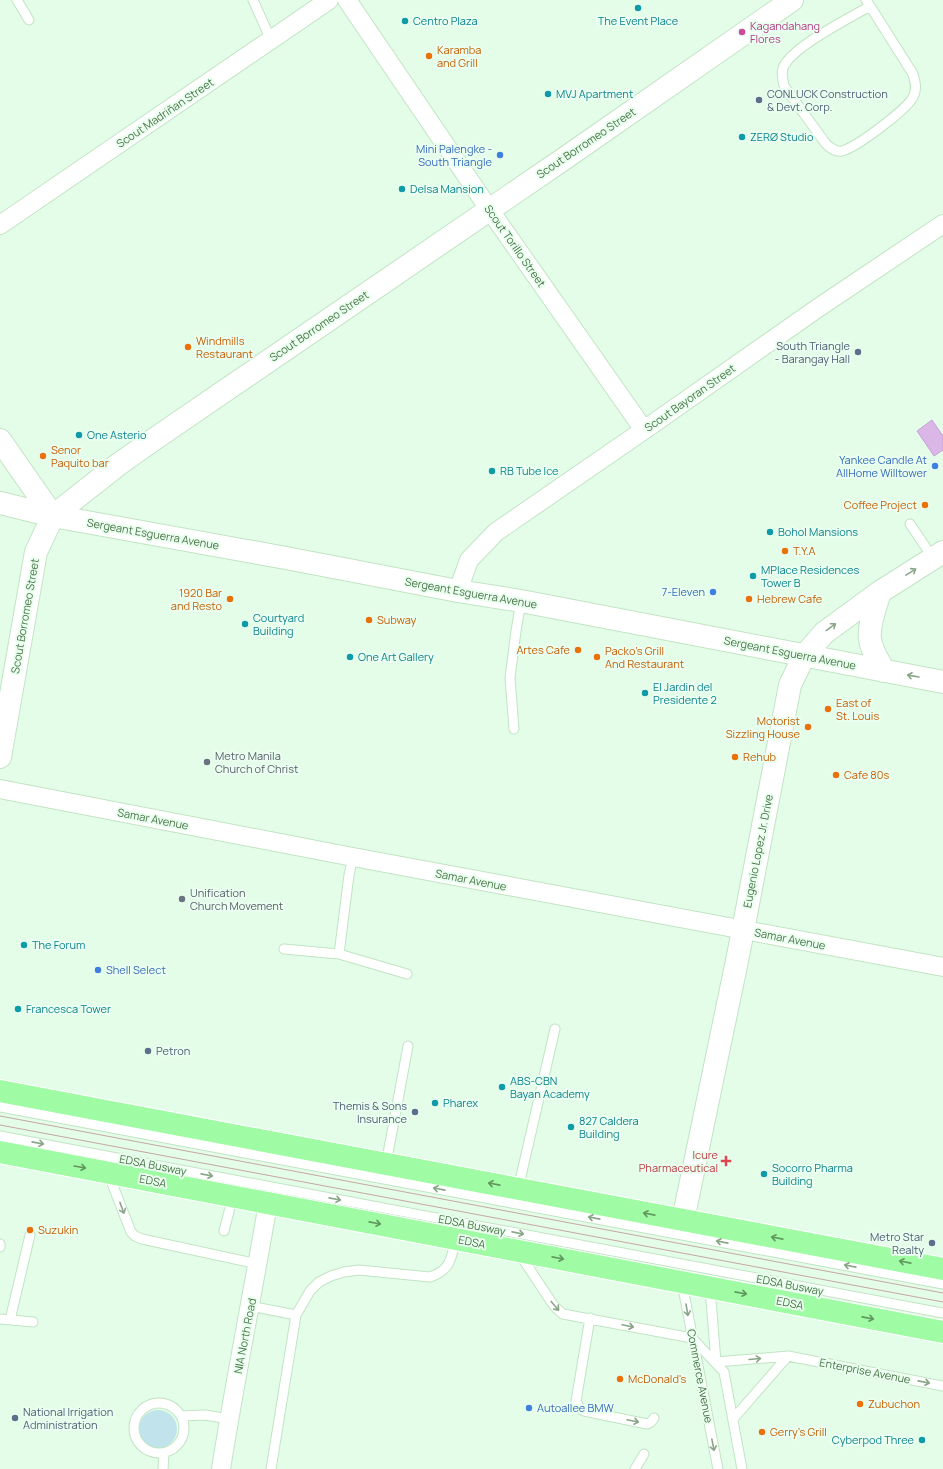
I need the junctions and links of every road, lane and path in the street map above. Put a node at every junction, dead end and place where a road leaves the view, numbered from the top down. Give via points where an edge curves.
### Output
1 (17, 0) edge
2 (253, 0) edge
3 (329, 0) edge
4 (347, 0) edge
5 (792, 0) edge
6 (868, 3) edge
7 (29, 20) dead end
8 (272, 40) junction
9 (489, 209) junction
10 (943, 224) edge
11 (0, 225) edge
12 (644, 430) junction
13 (0, 440) edge
14 (0, 503) edge
15 (53, 516) junction
16 (910, 524) dead end
17 (938, 555) edge
18 (458, 591) junction
19 (880, 592) junction
20 (521, 601) junction
21 (804, 656) junction
22 (884, 671) junction
23 (943, 682) edge
24 (514, 729) dead end
25 (0, 756) edge
26 (0, 789) edge
27 (353, 858) junction
28 (743, 930) junction
29 (284, 949) dead end
30 (339, 954) junction
31 (943, 967) edge
32 (407, 974) dead end
33 (555, 1028) dead end
34 (408, 1046) dead end
35 (0, 1091) edge
36 (0, 1107) edge
37 (0, 1136) edge
38 (0, 1152) edge
39 (386, 1164) junction
40 (107, 1172) junction
41 (518, 1189) junction
42 (232, 1196) junction
43 (268, 1203) junction
44 (683, 1220) junction
45 (224, 1232) dead end
46 (30, 1235) dead end
47 (456, 1239) junction
48 (517, 1250) junction
49 (258, 1264) junction
50 (943, 1270) edge
51 (682, 1283) junction
52 (943, 1284) edge
53 (710, 1287) junction
54 (250, 1306) junction
55 (943, 1313) edge
56 (296, 1315) junction
57 (590, 1318) junction
58 (0, 1319) edge
59 (10, 1320) junction
60 (33, 1322) dead end
61 (943, 1332) edge
62 (692, 1338) junction
63 (788, 1356) junction
64 (716, 1362) junction
65 (943, 1386) edge
66 (181, 1416) junction
67 (229, 1418) junction
68 (654, 1418) dead end
69 (733, 1419) junction
70 (164, 1453) junction
71 (644, 1454) dead end
72 (163, 1469) edge
73 (221, 1469) edge
74 (271, 1469) edge
75 (635, 1469) edge
76 (718, 1469) edge
77 (742, 1469) edge

1 - 7 lane
2 - 8 lane
3 - 8 street, Scout Madriñan Street
4 - 9 street, Scout Torillo Street
5 - 9 street, Scout Borromeo Street
6 - 6 lane via 913,74 916,85 914,96 909,105 896,117 852,146 837,151 830,149 784,86 782,75 789,57
8 - 11 street, Scout Madriñan Street
9 - 12 street, Scout Torillo Street
9 - 15 street, Scout Borromeo Street via 152,440
10 - 12 street, Scout Bayoran Street
12 - 18 street, Scout Bayoran Street via 496,532 469,560
13 - 15 street
14 - 15 street, Sergeant Esguerra Avenue
15 - 18 street, Sergeant Esguerra Avenue
15 - 25 street, Scout Borromeo Street via 36,552
16 - 17 lane
19 -> 17 street, Eugenio Lopez Jr. Drive
18 - 20 street, Sergeant Esguerra Avenue
21 -> 19 street, Eugenio Lopez Jr. Drive via 824,633
19 - 22 street via 869,638
20 - 21 street, Sergeant Esguerra Avenue
20 - 24 lane via 510,678
21 - 22 street, Sergeant Esguerra Avenue
21 - 28 street, Eugenio Lopez Jr. Drive via 790,685
23 -> 22 street, Sergeant Esguerra Avenue
26 - 27 street, Samar Avenue
27 - 28 street, Samar Avenue
27 - 30 lane
28 - 31 street, Samar Avenue
28 - 44 street, Eugenio Lopez Jr. Drive
29 - 30 lane
30 - 32 lane
33 - 41 lane
34 - 39 lane
35 - 39 highway
52 -> 36 lane
37 -> 55 lane, EDSA Busway
38 -> 40 highway, EDSA
41 -> 39 highway
40 - 42 highway, EDSA
40 -> 49 lane via 131,1232 135,1236 221,1252
44 -> 41 highway
42 - 43 highway, EDSA
42 - 45 lane
43 -> 47 highway, EDSA
43 - 49 street, NIA North Road
50 -> 44 highway
46 - 59 lane
47 - 48 highway, EDSA
47 - 56 lane via 449,1264 438,1274 430,1277 359,1270 344,1272 319,1282 310,1291
48 -> 51 highway, EDSA
48 -> 57 lane via 556,1308 563,1314
49 - 54 street, NIA North Road
51 - 53 highway, EDSA
51 -> 62 lane, Commerce Avenue
53 -> 61 highway, EDSA
53 - 64 lane, Commerce Avenue
54 - 56 lane
54 - 67 street, NIA North Road
56 - 74 lane
57 -> 62 lane
57 -> 68 lane via 577,1405 584,1411 647,1424
58 - 59 lane
59 - 60 lane
62 - 64 lane
62 -> 76 lane, Commerce Avenue
64 -> 63 lane, Enterprise Avenue
63 -> 65 lane, Enterprise Avenue
63 - 69 lane
64 - 69 lane, Commerce Avenue via 724,1372
66 - 67 lane
66 - 70 lane via 184,1423 182,1439 172,1450
66 - 70 lane via 169,1405 162,1403 146,1407 136,1418 134,1434 137,1441 149,1452
67 - 73 street, NIA North Road
69 - 77 lane, Commerce Avenue
70 - 72 lane
71 - 75 lane

